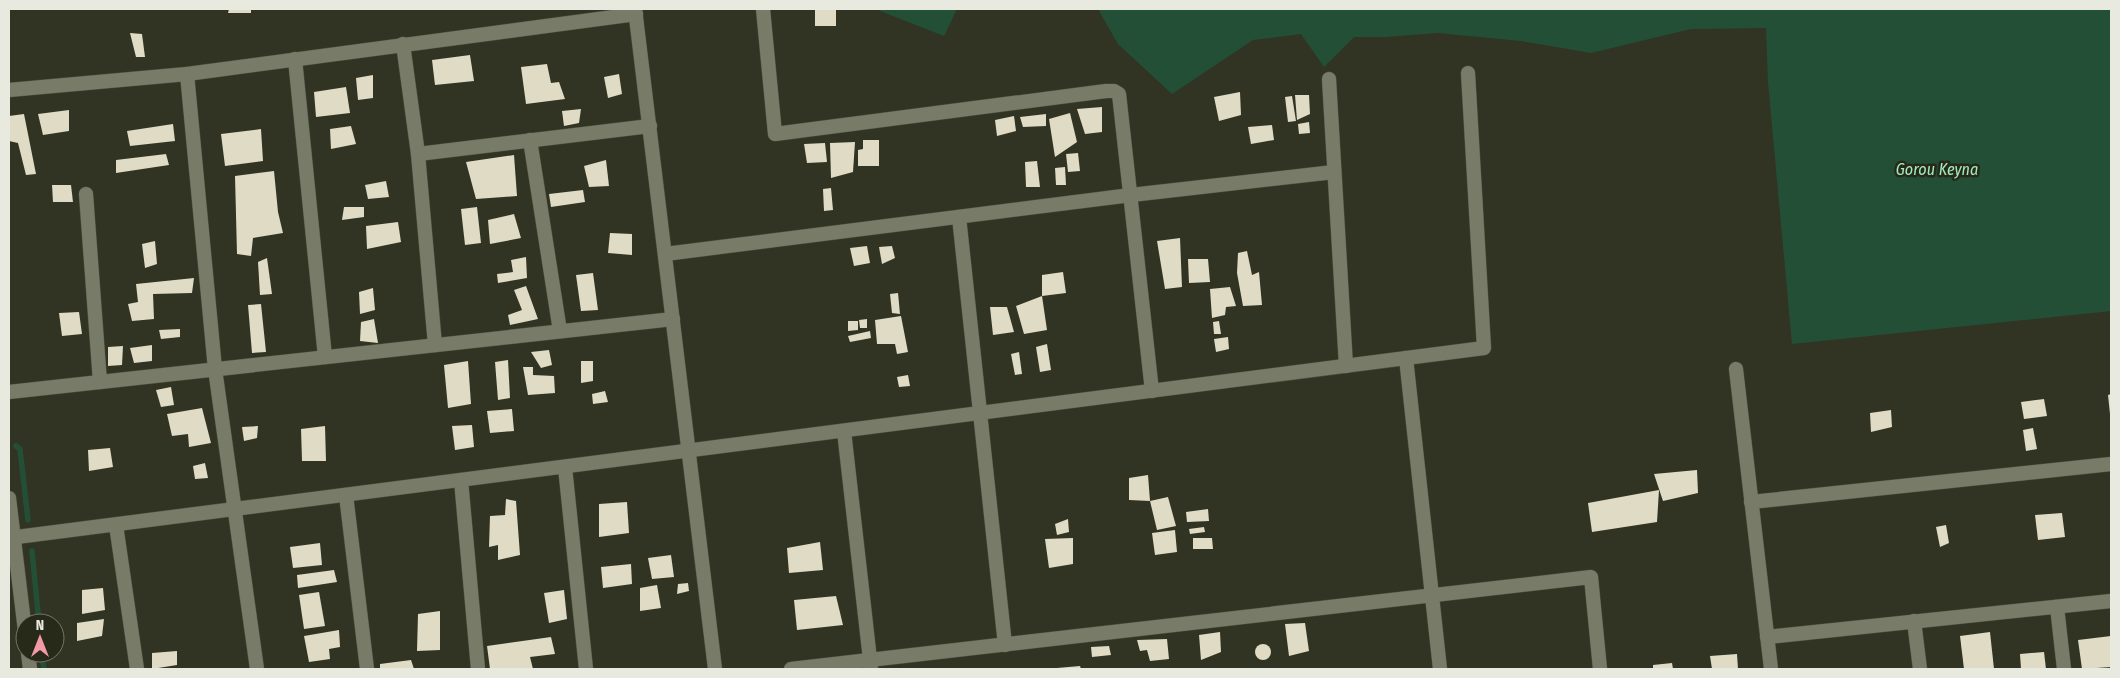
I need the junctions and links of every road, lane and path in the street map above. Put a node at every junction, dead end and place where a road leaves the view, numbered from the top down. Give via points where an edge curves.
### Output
1 (762, 9) edge
2 (636, 11) edge
3 (403, 44) junction
4 (295, 59) junction
5 (1468, 73) dead end
6 (187, 74) junction
7 (1329, 79) dead end
8 (9, 90) edge
9 (650, 126) junction
10 (530, 140) junction
11 (418, 154) junction
12 (1334, 172) junction
13 (86, 194) dead end
14 (1131, 195) junction
15 (959, 217) junction
16 (665, 254) junction
17 (673, 319) junction
18 (560, 331) junction
19 (435, 345) junction
20 (325, 357) junction
21 (1406, 358) junction
22 (1346, 366) junction
23 (215, 369) junction
24 (1736, 369) dead end
25 (100, 382) junction
26 (1152, 391) junction
27 (9, 392) edge
28 (980, 413) junction
29 (844, 431) junction
30 (689, 451) junction
31 (2111, 464) edge
32 (565, 467) junction
33 (461, 480) junction
34 (346, 495) junction
35 (9, 498) edge
36 (1751, 502) junction
37 (235, 509) junction
38 (116, 525) junction
39 (11, 538) edge
40 (1432, 596) junction
41 (2111, 601) edge
42 (2057, 606) junction
43 (22, 613) edge
44 (1914, 622) junction
45 (1767, 637) junction
46 (1005, 644) junction
47 (871, 665) edge
48 (137, 669) edge
49 (257, 669) edge
50 (367, 669) edge
51 (478, 669) edge
52 (586, 669) edge
53 (715, 669) edge
54 (791, 669) edge
55 (1440, 669) edge
56 (1600, 669) edge
57 (1771, 669) edge
58 (1920, 669) edge
59 (2064, 669) edge

1 - 14 street via 775,134 1114,91 1120,94
2 - 3 street
2 - 9 street
3 - 4 street
3 - 11 street
4 - 6 street
4 - 20 street
5 - 21 street via 1484,348
6 - 8 street
6 - 23 street
7 - 12 street
9 - 10 street
9 - 16 street
10 - 11 street
10 - 18 street
11 - 19 street
12 - 14 street
12 - 22 street
13 - 25 street
14 - 15 street
14 - 26 street
15 - 16 street
15 - 28 street
16 - 17 street
17 - 18 street
17 - 30 street
18 - 19 street
19 - 20 street
20 - 23 street
21 - 22 street
21 - 40 street
22 - 26 street
23 - 25 street
23 - 37 street
24 - 36 street
25 - 27 street
26 - 28 street
28 - 29 street
28 - 46 street
29 - 30 street
29 - 47 street
30 - 32 street
30 - 53 street
31 - 36 street
32 - 33 street
32 - 52 street
33 - 34 street
33 - 51 street
34 - 37 street
34 - 50 street
35 - 39 street
36 - 45 street
37 - 38 street
37 - 49 street
38 - 39 street
38 - 48 street
39 - 43 street
40 - 46 street
40 - 55 street
40 - 56 street via 1591,577
41 - 42 street
42 - 44 street
42 - 59 street
44 - 45 street
44 - 58 street
45 - 57 street
46 - 47 street
47 - 54 street

